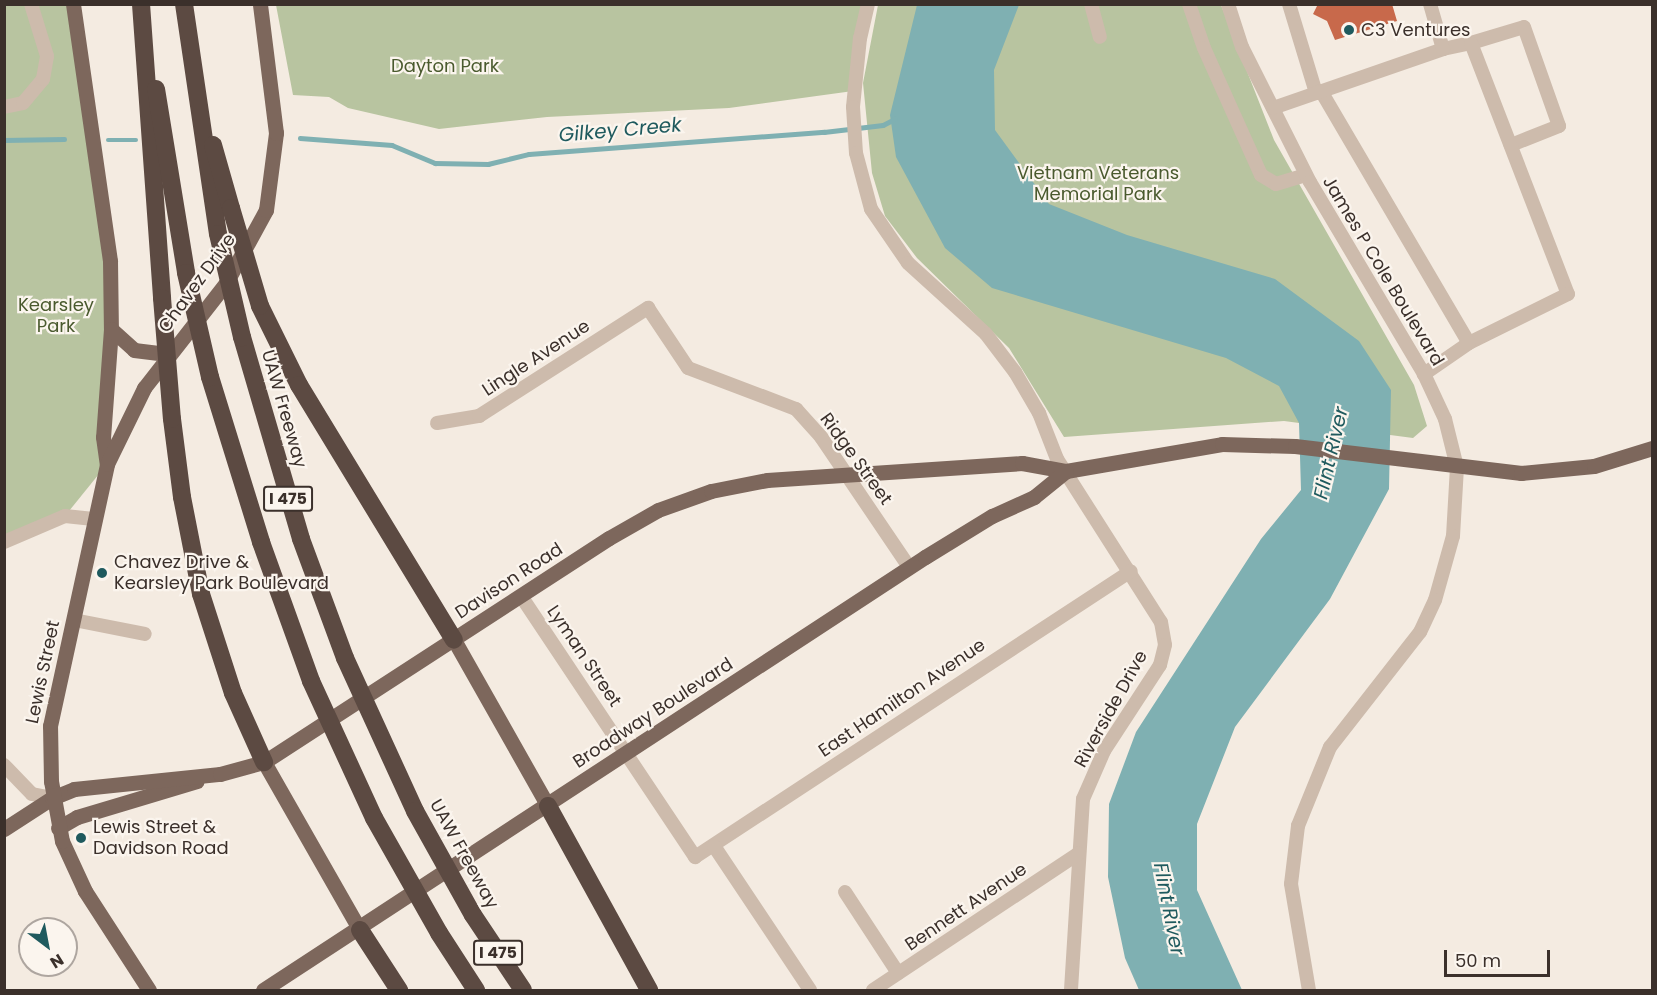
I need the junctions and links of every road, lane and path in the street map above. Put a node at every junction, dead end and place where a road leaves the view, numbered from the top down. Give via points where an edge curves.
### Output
1 (31, 4) edge
2 (73, 4) edge
3 (142, 4) edge
4 (184, 4) edge
5 (260, 4) edge
6 (868, 4) edge
7 (1091, 4) edge
8 (1189, 4) edge
9 (1228, 4) edge
10 (1288, 4) edge
11 (1430, 4) edge
12 (1100, 37) dead end
13 (1472, 43) junction
14 (1443, 49) junction
15 (195, 83) junction
16 (1319, 92) junction
17 (4, 108) edge
18 (1273, 108) junction
19 (1511, 145) junction
20 (1306, 175) junction
21 (648, 308) joint
22 (111, 329) junction
23 (1469, 343) junction
24 (169, 354) junction
25 (1424, 374) junction
26 (437, 423) dead end
27 (1653, 448) edge
28 (107, 464) junction
29 (1456, 468) junction
30 (1066, 471) junction
31 (849, 475) junction
32 (96, 519) junction
33 (4, 542) edge
34 (909, 567) junction
35 (1131, 571) junction
36 (521, 596) junction
37 (74, 620) junction
38 (145, 634) dead end
39 (453, 640) junction
40 (628, 754) junction
41 (264, 762) junction
42 (4, 765) edge
43 (220, 774) junction
44 (52, 798) junction
45 (548, 806) junction
46 (58, 828) junction
47 (4, 829) edge
48 (714, 846) junction
49 (1079, 853) junction
50 (695, 857) joint
51 (845, 892) dead end
52 (360, 930) junction
53 (898, 973) junction
54 (149, 990) edge
55 (263, 990) edge
56 (399, 990) edge
57 (476, 990) edge
58 (523, 990) edge
59 (649, 990) edge
60 (810, 990) edge
61 (873, 990) edge
62 (1071, 990) edge
63 (1309, 990) edge

1 - 17 street via 47,56 43,79 23,103
2 - 22 main road, Chavez Drive via 107,227
3 - 41 highway, bridge via 162,298 182,496 201,594 233,693
3 - 57 highway, I 475, bridge via 186,273 210,377 261,542 311,681 374,818
4 - 15 highway, UAW Freeway / I 475
5 - 24 main road, Chavez Drive via 276,133 266,210 226,283
6 - 30 street, Riverside Drive via 860,38 853,107 856,153 871,209 908,263 986,334 1014,372
7 - 12 street
8 - 20 street via 1204,48 1262,176 1276,184
9 - 18 street, James P Cole Boulevard via 1242,47
10 - 16 street
11 - 14 street
13 - 14 street
13 - 19 street
13 - 19 street via 1524,27 1559,126
14 - 16 street
15 - 39 highway, bridge via 260,306 299,385
15 - 58 highway, UAW Freeway / I 475, bridge via 218,234 242,337 301,539 345,658 415,811 473,915
16 - 18 street
16 - 23 street
18 - 20 street, James P Cole Boulevard
19 - 23 street via 1568,294
20 - 25 street, James P Cole Boulevard
21 - 26 street, Lingle Avenue via 479,416
21 - 31 street, Ridge Street via 688,368 796,409
22 - 24 main road via 134,350
22 - 28 main road, Chavez Drive via 103,437
23 - 25 street
24 - 28 main road, Chavez Drive via 140,396
25 - 29 street, James P Cole Boulevard via 1444,419
27 - 29 main road via 1571,471 1521,473
28 - 32 main road, Chavez Drive
29 - 30 main road via 1295,446 1222,444
29 - 63 street, James P Cole Boulevard via 1453,536 1435,600 1420,632 1330,747 1298,826 1291,884
30 - 31 main road, Davison Road via 1022,463
30 - 34 main road, Broadway Boulevard via 1034,497 985,520
30 - 35 street, Riverside Drive
31 - 34 street, Ridge Street
31 - 36 main road, Davison Road via 739,484 685,499 609,538
32 - 33 street via 65,516
32 - 37 main road, Lewis Street
34 - 40 main road, Broadway Boulevard
35 - 48 street, East Hamilton Avenue
35 - 49 street, Riverside Drive via 1161,622 1165,645 1160,665 1104,751 1083,799
36 - 39 main road, Davison Road
36 - 40 street, Lyman Street
37 - 38 street
37 - 44 main road, Lewis Street via 50,726
39 - 41 main road, Davison Road
39 - 45 main road
40 - 45 main road, Broadway Boulevard
40 - 50 street, Lyman Street
41 - 43 main road, Davison Road
41 - 52 main road
42 - 44 street via 32,794
43 - 44 main road, Davison Road via 112,783 74,789
43 - 46 main road via 77,817
44 - 46 main road, Lewis Street
44 - 47 main road, Davison Road
45 - 52 main road, Broadway Boulevard
45 - 59 highway
46 - 54 main road, Lewis Street via 85,891
48 - 50 street, East Hamilton Avenue
48 - 60 street
49 - 53 street, Bennett Avenue
49 - 62 street, Riverside Drive
51 - 53 street
52 - 55 main road, Broadway Boulevard
52 - 56 highway
53 - 61 street, Bennett Avenue

